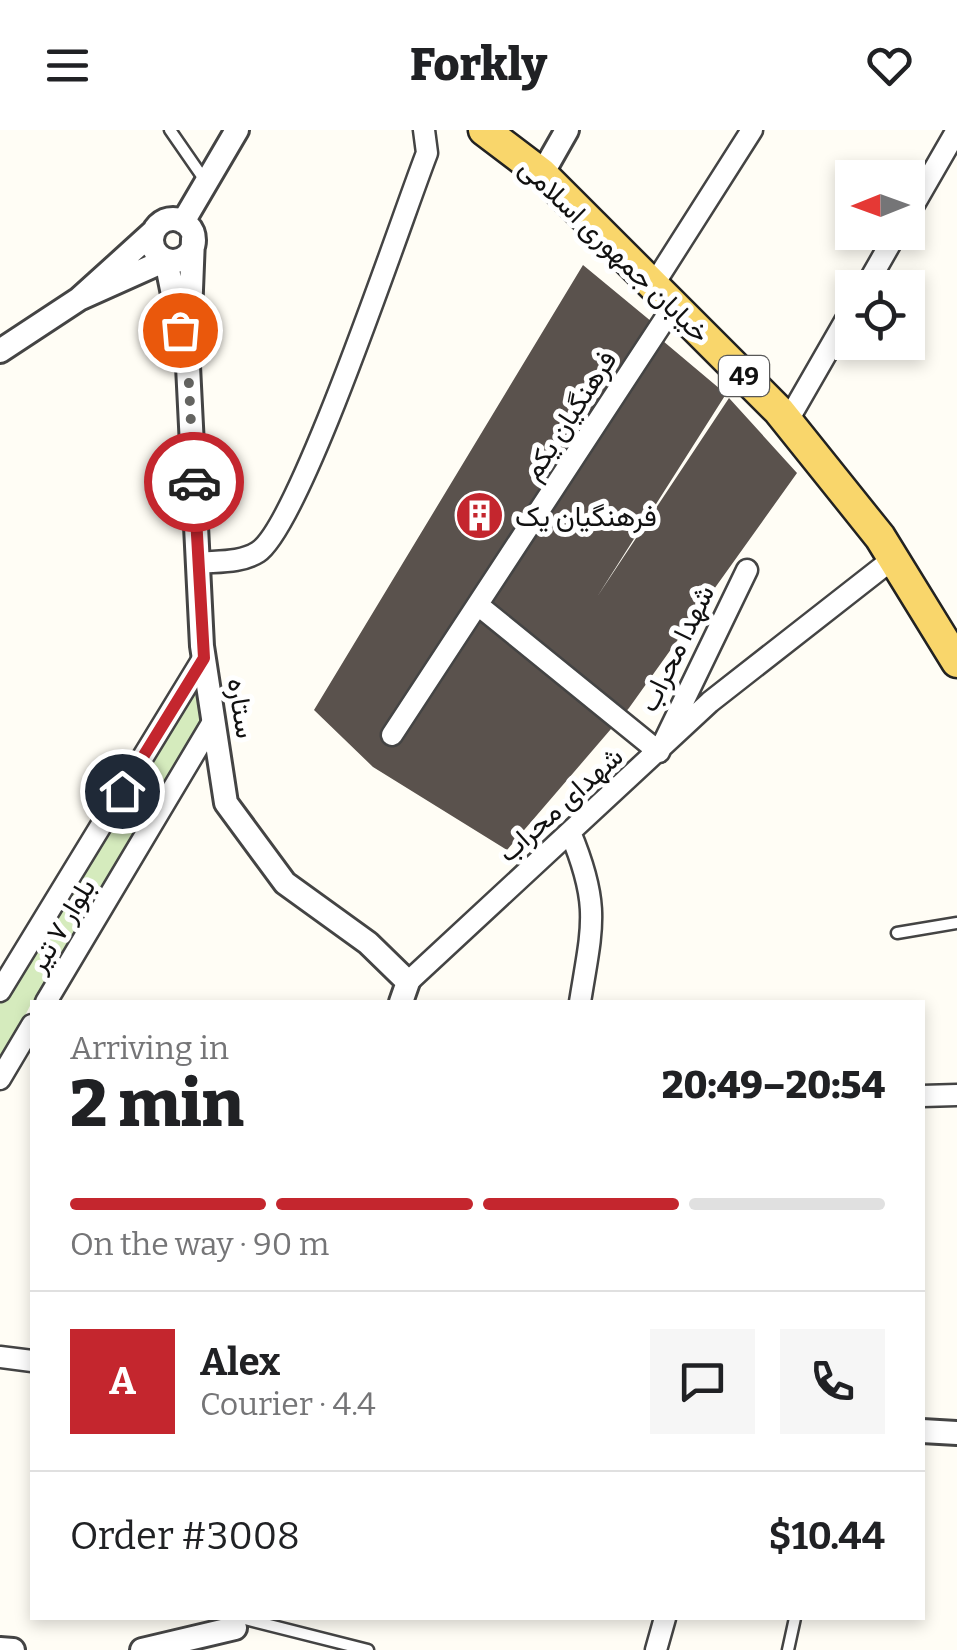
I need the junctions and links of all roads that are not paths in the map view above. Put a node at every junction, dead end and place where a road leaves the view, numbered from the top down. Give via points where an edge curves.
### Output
1 (170, 130) edge
2 (237, 130) edge
3 (424, 130) edge
4 (484, 130) edge
5 (567, 130) edge
6 (752, 130) edge
7 (957, 130) edge
8 (542, 174) junction
9 (206, 182) junction
10 (925, 186) edge
11 (188, 230) junction
12 (153, 232) junction
13 (166, 260) junction
14 (664, 294) junction
15 (79, 299) junction
16 (835, 339) edge
17 (0, 352) edge
18 (188, 366) junction
19 (787, 422) junction
20 (894, 558) junction
21 (198, 563) junction
22 (747, 570) dead end
23 (478, 605) junction
24 (204, 658) junction
25 (957, 662) edge
26 (214, 720) junction
27 (392, 735) dead end
28 (659, 752) junction
29 (570, 832) junction
30 (957, 923) edge
31 (897, 934) dead end
32 (66, 970) junction
33 (0, 991) edge
34 (404, 992) edge
35 (47, 1000) edge
36 (65, 1000) edge
37 (580, 1000) edge
38 (30, 1028) edge
39 (0, 1078) edge
40 (957, 1095) edge
41 (925, 1096) edge
42 (0, 1357) edge
43 (30, 1361) edge
44 (925, 1431) edge
45 (957, 1434) edge
46 (665, 1620) edge
47 (795, 1620) edge
48 (239, 1621) edge
49 (0, 1649) edge
50 (13, 1650) edge
51 (142, 1650) edge
52 (224, 1650) edge
53 (368, 1650) edge
54 (656, 1650) edge
55 (788, 1650) edge

1 - 9 lane
2 - 9 street
3 - 21 street via 426,154 284,516 260,551
4 - 8 main road, خیابان جمهوری اسلامی / 49
5 - 8 street
6 - 14 street, فرهنگیان یکم
7 - 10 street
8 - 14 main road, خیابان جمهوری اسلامی / 49
9 - 11 street
11 - 12 street via 162,221
11 - 13 street via 185,256
11 - 18 street
12 - 13 street via 155,252
12 - 15 street
13 - 15 street
13 - 18 street
14 - 19 main road, خیابان جمهوری اسلامی / 49
14 - 23 street, فرهنگیان یکم
15 - 17 street
16 - 19 street
18 - 21 street, ستاره
19 - 20 main road, خیابان جمهوری اسلامی / 49
20 - 25 main road, خیابان جمهوری اسلامی / 49
20 - 28 street, شهدای محراب via 710,702
21 - 24 street, ستاره
22 - 28 street, شهدا محراب
23 - 27 street, فرهنگیان یکم
23 - 28 street
24 - 26 street, ستاره
24 - 33 street, بلوار ۷ تیر
26 - 32 street, بلوار ۷ تیر
26 - 34 street, ستاره via 226,803 285,883 368,943
28 - 29 street, شهدای محراب
29 - 34 street, شهدای محراب
29 - 37 street via 595,912
30 - 31 lane
32 - 35 street, بلوار ۷ تیر
32 - 36 street
38 - 39 street
40 - 41 street
42 - 43 street
44 - 45 street
46 - 54 street
47 - 55 lane
48 - 51 street
48 - 52 street
48 - 53 lane
49 - 50 street

